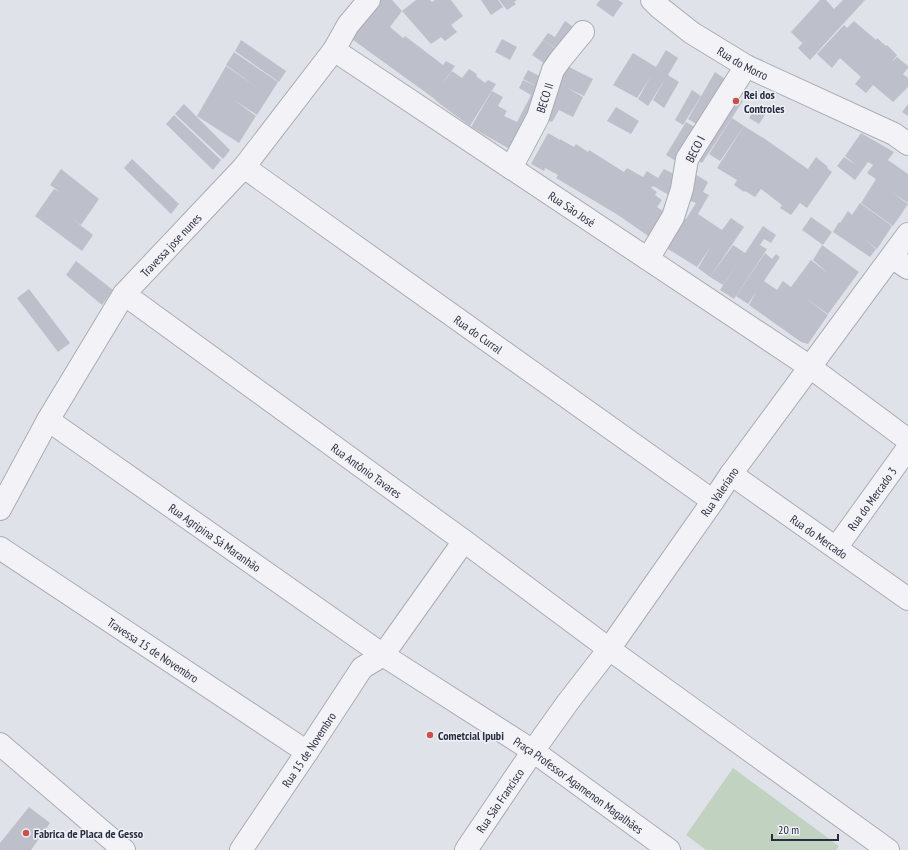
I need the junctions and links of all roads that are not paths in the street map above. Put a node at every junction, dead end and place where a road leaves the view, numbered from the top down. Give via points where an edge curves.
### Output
1 (369, 0) edge
2 (652, 0) edge
3 (583, 32) dead end
4 (334, 50) junction
5 (746, 66) junction
6 (908, 144) edge
7 (244, 167) junction
8 (511, 168) junction
9 (908, 234) edge
10 (648, 259) junction
11 (900, 262) edge
12 (124, 294) junction
13 (810, 367) junction
14 (48, 420) junction
15 (908, 440) edge
16 (908, 448) edge
17 (731, 474) junction
18 (713, 501) junction
19 (0, 509) edge
20 (464, 541) junction
21 (0, 548) edge
22 (836, 548) junction
23 (908, 599) edge
24 (609, 649) junction
25 (383, 655) junction
26 (0, 744) edge
27 (533, 751) junction
28 (307, 752) junction
29 (124, 850) edge
30 (241, 850) edge
31 (466, 850) edge
32 (669, 850) edge
33 (886, 850) edge

1 - 4 street, Travessa jose nunes via 348,25
2 - 5 street, Rua do Morro via 692,34
3 - 8 street, BECO II via 553,70 538,116
4 - 7 street, Travessa jose nunes
4 - 8 street, Rua São José
5 - 6 street, Rua do Morro via 894,134
5 - 10 street, BECO I via 687,158 674,217
7 - 12 street, Travessa jose nunes
7 - 18 street, Rua do Curral
8 - 10 street, Rua São José
9 - 11 street, Rua Valeriano
10 - 13 street, Rua São José
11 - 13 street, Rua Valeriano
12 - 14 street, Travessa jose nunes
12 - 20 street, Rua Antônio Tavares
13 - 15 street, Rua São José
13 - 17 street, Rua Valeriano
14 - 19 street, Travessa jose nunes
14 - 25 street, Rua Agripina Sá Maranhão
16 - 22 street, Rua do Mercado 3
17 - 18 street, Rua Valeriano
17 - 22 street, Rua do Mercado
18 - 24 street, Rua Valeriano
20 - 24 street, Rua Antônio Tavares
20 - 25 street
21 - 28 street, Travessa 15 de Novembro
22 - 23 street, Rua do Mercado
24 - 27 street, Rua Valeriano
24 - 33 street
25 - 27 street, Praça Professor Agamenon Magalhães
25 - 28 street, Rua 15 de Novembro via 362,668
26 - 29 street
27 - 31 street, Rua São Francisco
27 - 32 street, Praça Professor Agamenon Magalhães
28 - 30 street, Rua 15 de Novembro

